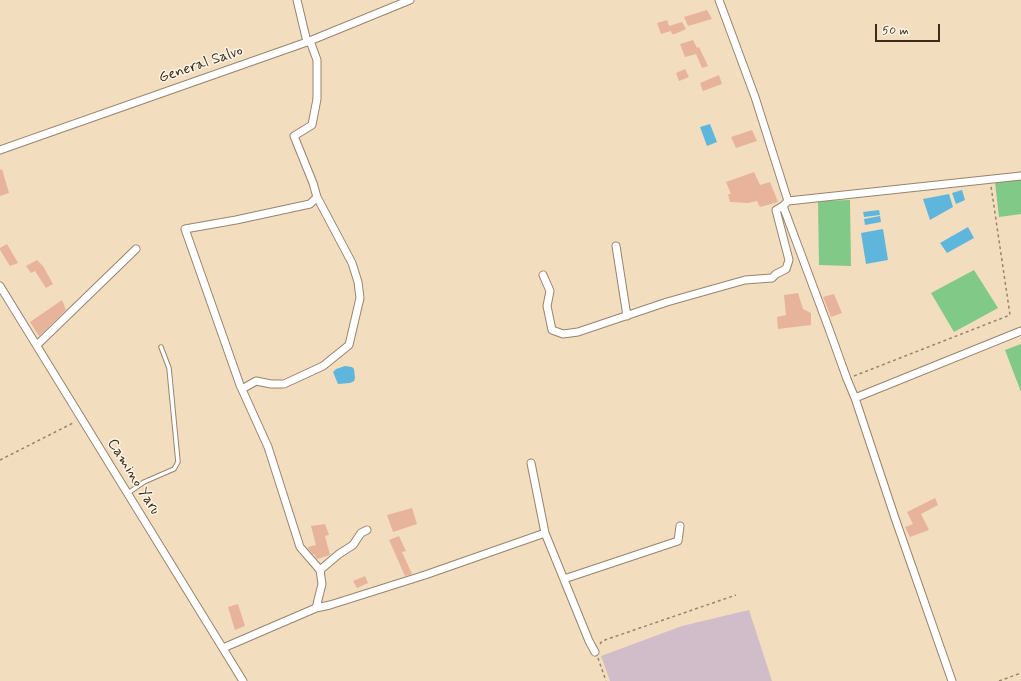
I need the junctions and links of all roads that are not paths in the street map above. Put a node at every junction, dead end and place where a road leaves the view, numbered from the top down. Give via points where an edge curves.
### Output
1 (297, 0) edge
2 (410, 0) edge
3 (719, 0) edge
4 (309, 41) junction
5 (0, 150) edge
6 (1021, 176) edge
7 (316, 197) junction
8 (786, 203) junction
9 (616, 246) dead end
10 (136, 249) dead end
11 (543, 275) dead end
12 (0, 286) edge
13 (627, 316) junction
14 (1021, 331) edge
15 (37, 345) junction
16 (161, 347) dead end
17 (242, 389) junction
18 (855, 398) junction
19 (531, 463) dead end
20 (128, 493) junction
21 (680, 526) dead end
22 (368, 530) dead end
23 (545, 533) junction
24 (320, 570) junction
25 (564, 579) junction
26 (316, 608) junction
27 (223, 648) junction
28 (595, 652) road end
29 (243, 681) edge
30 (952, 681) edge

1 - 4 street
2 - 4 street, General Salvo
3 - 8 street via 755,97
4 - 5 street, General Salvo
4 - 7 street via 317,60 316,106 312,125 294,136
6 - 8 street
7 - 17 street via 352,263 358,282 360,298 349,345 323,366 284,384 256,381
7 - 17 street via 310,204 185,229
8 - 13 street via 776,210 789,260 786,269 772,278 745,280
8 - 18 street
9 - 13 street
10 - 15 street
11 - 13 street via 550,291 547,306 552,330 563,334 578,332
12 - 15 street, Camino Yaru
14 - 18 street
15 - 20 street, Camino Yaru
16 - 20 lane via 169,368 178,462 174,468 144,482
17 - 24 street via 268,447 300,547
18 - 30 street
19 - 23 street
20 - 27 street, Camino Yaru
21 - 25 street via 678,540
22 - 24 street via 361,533 353,545
23 - 25 street
23 - 26 street via 418,577
24 - 26 street via 322,584
25 - 28 street
26 - 27 street
27 - 29 street, Camino Yaru

